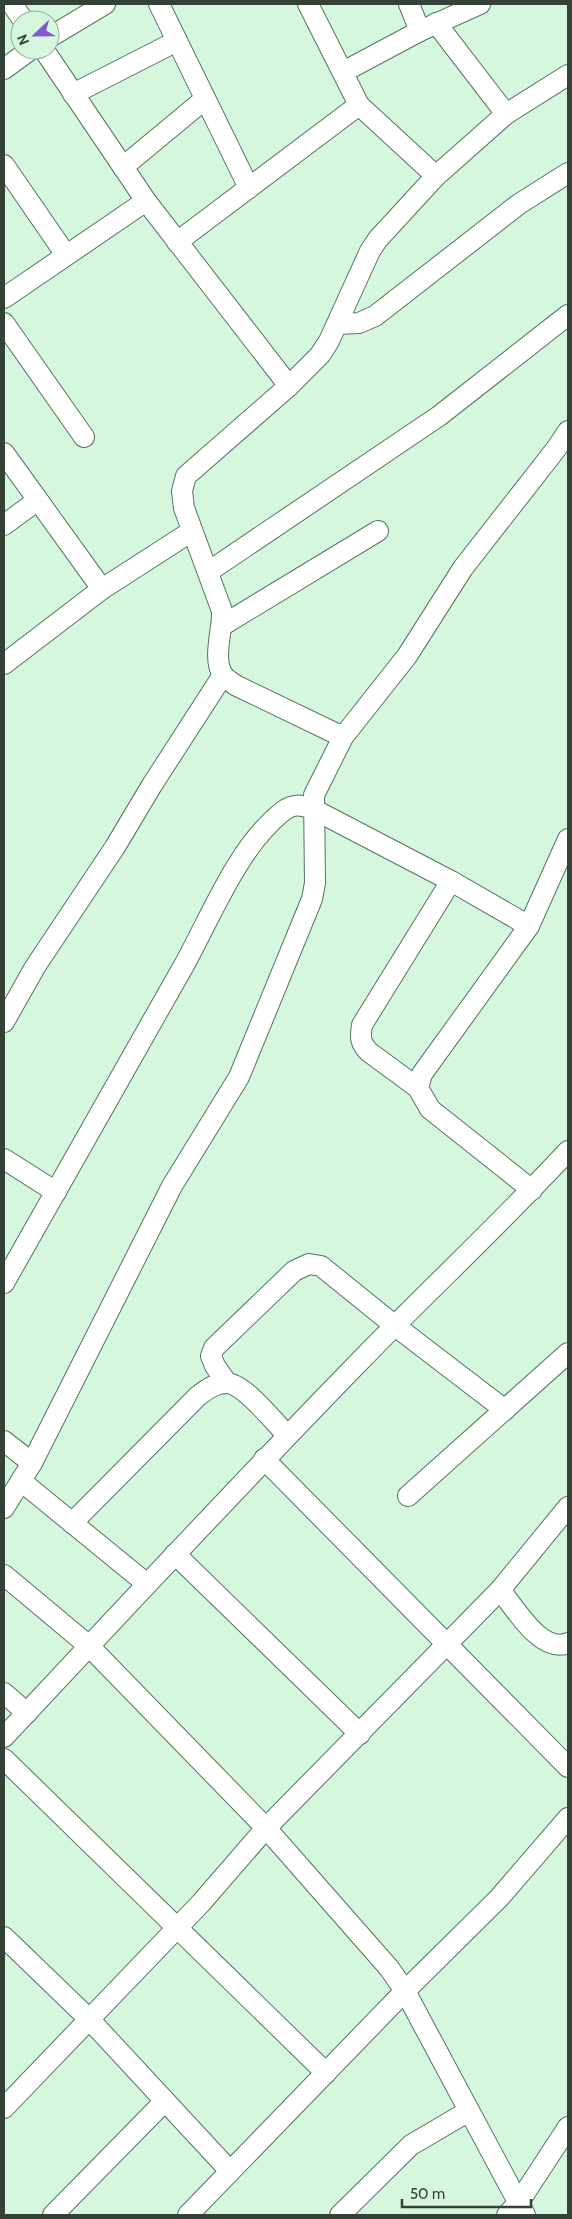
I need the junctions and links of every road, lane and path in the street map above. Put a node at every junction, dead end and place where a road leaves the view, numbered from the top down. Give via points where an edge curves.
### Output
1 (105, 4) edge
2 (159, 4) edge
3 (308, 4) edge
4 (409, 4) edge
5 (480, 4) edge
6 (428, 27) junction
7 (60, 31) edge
8 (177, 41) junction
9 (16, 60) edge
10 (51, 60) edge
11 (4, 69) edge
12 (343, 72) junction
13 (568, 75) edge
14 (73, 94) junction
15 (206, 99) junction
16 (359, 105) junction
17 (506, 114) junction
18 (123, 167) junction
19 (568, 173) edge
20 (7, 176) edge
21 (436, 176) junction
22 (249, 188) junction
23 (146, 201) junction
24 (177, 242) junction
25 (66, 255) junction
26 (4, 298) edge
27 (568, 315) edge
28 (4, 323) edge
29 (337, 324) junction
30 (290, 386) junction
31 (568, 431) edge
32 (84, 437) dead end
33 (4, 453) edge
34 (38, 500) junction
35 (4, 525) edge
36 (192, 531) junction
37 (378, 531) dead end
38 (208, 572) junction
39 (102, 589) junction
40 (223, 625) junction
41 (4, 664) edge
42 (223, 675) junction
43 (343, 737) junction
44 (313, 809) junction
45 (568, 839) edge
46 (450, 881) junction
47 (529, 926) junction
48 (4, 1022) edge
49 (418, 1088) junction
50 (568, 1151) edge
51 (4, 1159) edge
52 (532, 1190) junction
53 (56, 1192) junction
54 (4, 1283) edge
55 (394, 1326) junction
56 (568, 1352) edge
57 (227, 1383) junction
58 (505, 1410) junction
59 (287, 1435) junction
60 (4, 1441) edge
61 (264, 1459) junction
62 (32, 1463) junction
63 (21, 1481) junction
64 (408, 1496) dead end
65 (568, 1507) edge
66 (4, 1508) edge
67 (72, 1522) junction
68 (175, 1554) junction
69 (4, 1576) edge
70 (147, 1584) junction
71 (500, 1590) junction
72 (568, 1643) edge
73 (446, 1645) junction
74 (89, 1646) junction
75 (4, 1693) edge
76 (26, 1713) junction
77 (360, 1734) junction
78 (4, 1737) edge
79 (4, 1760) edge
80 (568, 1767) edge
81 (568, 1818) edge
82 (266, 1828) junction
83 (178, 1927) junction
84 (4, 1937) edge
85 (404, 1991) junction
86 (88, 2018) junction
87 (326, 2073) junction
88 (165, 2101) junction
89 (4, 2108) edge
90 (469, 2111) junction
91 (568, 2127) edge
92 (230, 2171) junction
93 (517, 2211) edge
94 (198, 2212) edge
95 (53, 2215) edge
96 (340, 2215) edge

1 - 7 street
2 - 8 street
3 - 12 street
4 - 6 street
5 - 6 street
6 - 12 street
6 - 17 street
8 - 14 street
8 - 15 street
9 - 11 street
10 - 14 street
12 - 16 street
13 - 17 street
14 - 18 street
15 - 18 street
15 - 22 street
16 - 21 street
16 - 22 street
17 - 21 street
18 - 23 street
19 - 29 street via 520,204 375,316 359,323
20 - 25 street
21 - 29 street via 374,245
22 - 24 street
23 - 24 street
23 - 25 street
24 - 30 street
25 - 26 street
27 - 38 street via 445,412
28 - 32 street
29 - 30 street via 320,355
30 - 36 street via 186,476 182,491
31 - 43 street via 463,568 407,656
33 - 34 street
34 - 35 street
34 - 39 street
36 - 38 street
36 - 39 street
37 - 40 street
38 - 40 street via 222,611
39 - 41 street
40 - 42 street via 217,659
42 - 43 street via 235,685
42 - 48 street
43 - 44 street via 314,795
44 - 46 street
44 - 53 street via 298,804 290,806 240,860
44 - 62 street via 315,883 312,898 239,1077 172,1186
45 - 47 street
46 - 47 street
46 - 49 street via 362,1025 360,1037 369,1052
47 - 49 street via 422,1074
49 - 52 street via 430,1108
50 - 52 street
51 - 53 street
52 - 55 street
53 - 54 street
55 - 57 street via 321,1266 309,1264 294,1271 214,1348 211,1356 214,1366
55 - 58 street
55 - 59 street
56 - 58 street
57 - 59 street via 242,1390
57 - 67 street via 211,1386 198,1396
58 - 64 street
59 - 61 street
60 - 62 street
61 - 68 street
61 - 73 street
62 - 63 street
63 - 66 street
63 - 67 street
65 - 71 street
67 - 70 street
68 - 70 street
68 - 77 street
69 - 74 street
70 - 74 street
71 - 72 street via 538,1637 551,1645
71 - 73 street
73 - 77 street
73 - 80 street
74 - 76 street
74 - 82 street
75 - 76 street
76 - 78 street
77 - 82 street
79 - 83 street
81 - 85 street via 499,1898
82 - 83 street
82 - 85 street via 389,1968
83 - 86 street
83 - 87 street
84 - 86 street
85 - 87 street
85 - 90 street
86 - 88 street
86 - 89 street
87 - 92 street
88 - 92 street
88 - 95 street
90 - 93 street
90 - 96 street via 411,2145
91 - 93 street
92 - 94 street

